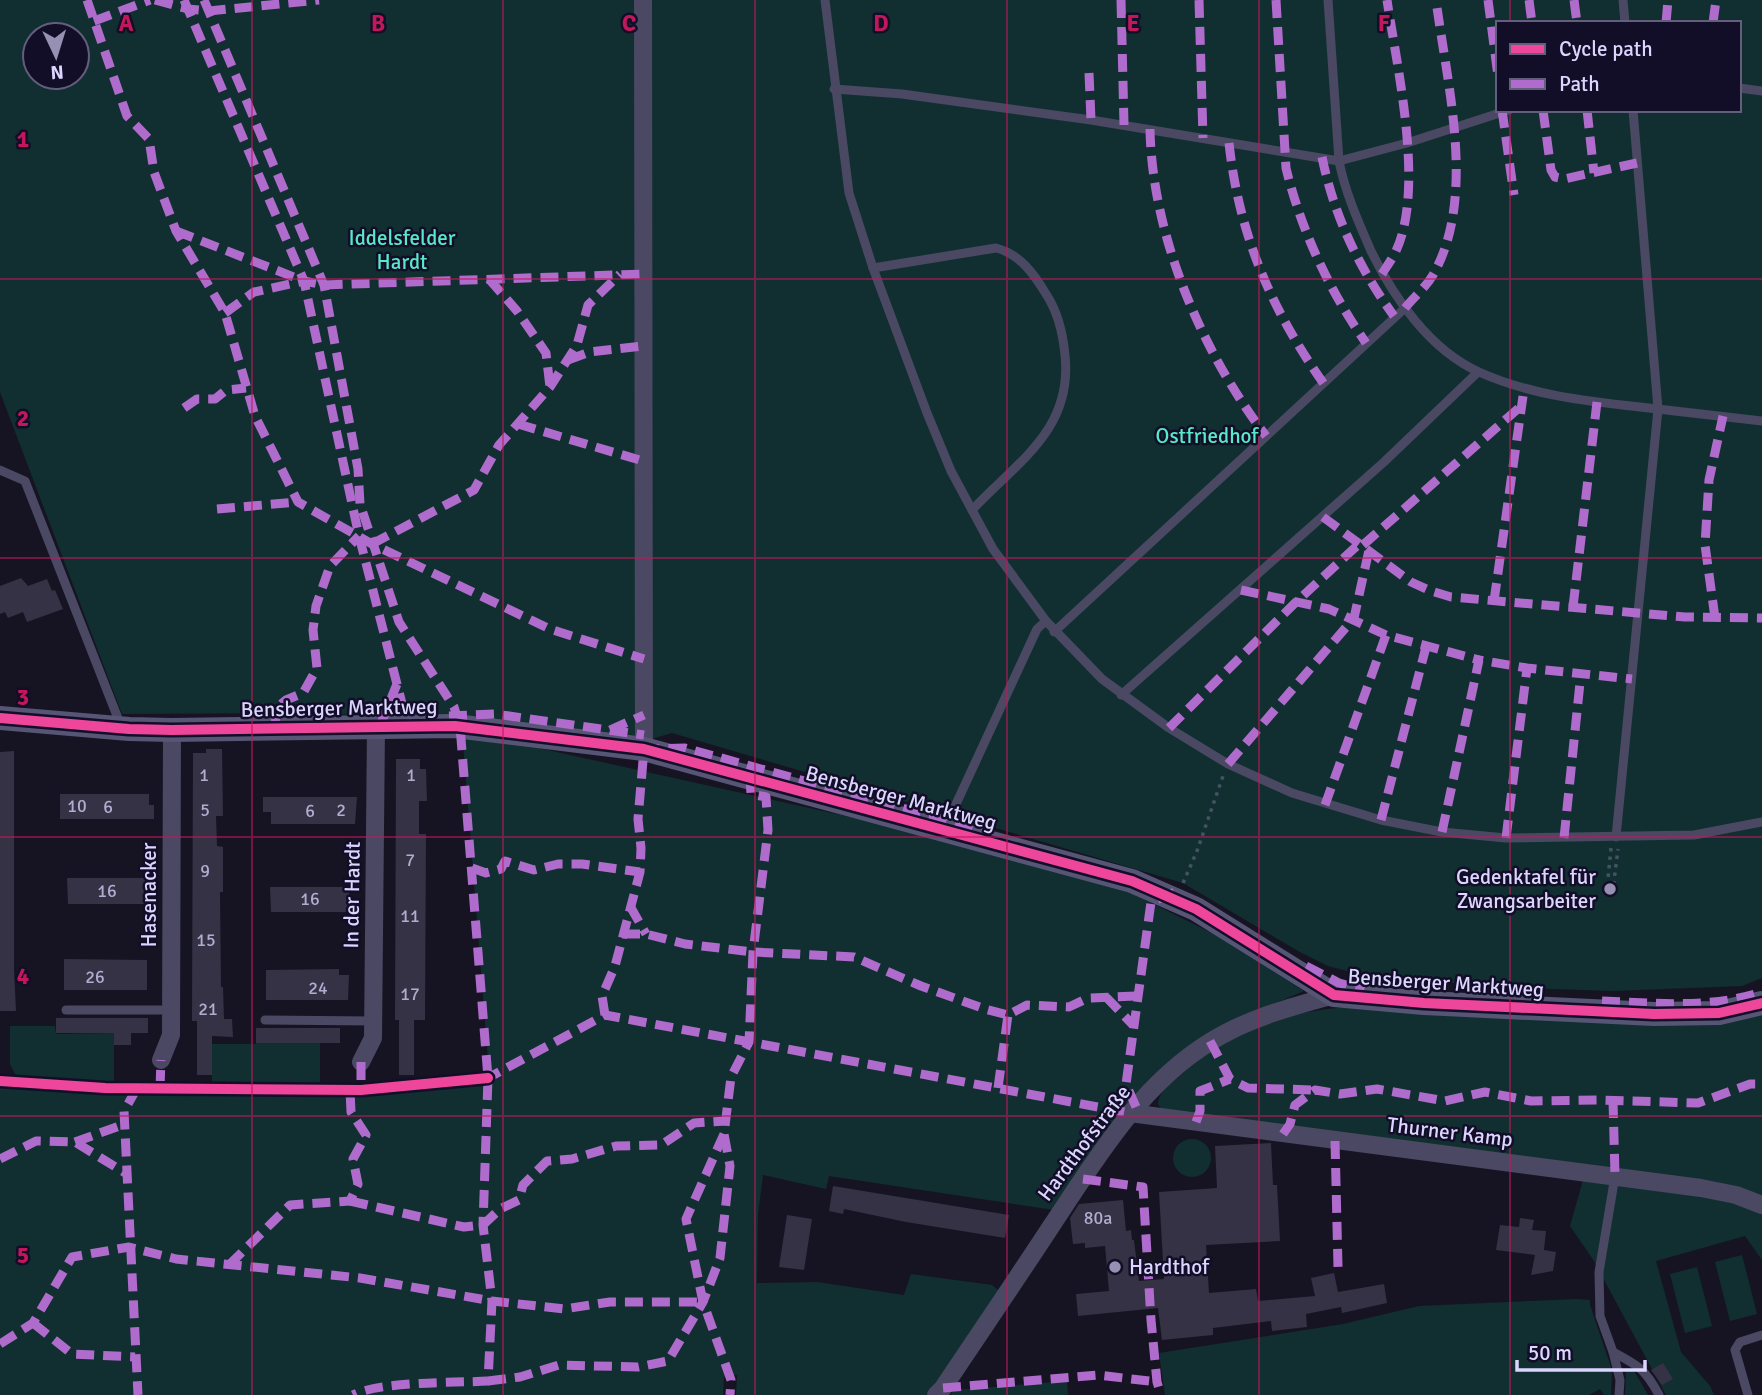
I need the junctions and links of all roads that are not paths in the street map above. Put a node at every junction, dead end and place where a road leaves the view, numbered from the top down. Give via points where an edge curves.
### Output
1 (643, 0) edge
2 (825, 0) edge
3 (1328, 0) edge
4 (1623, 0) edge
5 (1625, 21) edge
6 (1741, 88) edge
7 (834, 89) junction
8 (1762, 91) edge
9 (1502, 112) edge
10 (1633, 112) edge
11 (1339, 160) junction
12 (873, 268) junction
13 (1405, 307) junction
14 (1478, 372) junction
15 (1658, 409) junction
16 (1762, 421) edge
17 (0, 470) edge
18 (971, 510) junction
19 (1045, 621) junction
20 (1054, 632) junction
21 (1121, 695) junction
22 (0, 718) edge
23 (376, 726) junction
24 (121, 728) junction
25 (172, 730) junction
26 (644, 749) junction
27 (1762, 822) edge
28 (944, 830) junction
29 (1616, 837) junction
30 (1334, 995) junction
31 (1762, 1003) edge
32 (66, 1010) dead end
33 (171, 1010) junction
34 (265, 1020) dead end
35 (373, 1021) junction
36 (161, 1059) dead end
37 (360, 1062) dead end
38 (1130, 1113) junction
39 (1615, 1176) junction
40 (1762, 1205) edge
41 (1762, 1335) edge
42 (1613, 1352) junction
43 (936, 1395) edge
44 (1619, 1395) edge
45 (1659, 1395) edge
46 (1748, 1395) edge

1 - 26 street
2 - 7 lane
3 - 11 lane
4 - 5 lane
6 - 8 lane
7 - 11 lane via 1102,121
7 - 12 lane via 849,192
9 - 11 lane
10 - 15 lane
11 - 13 lane via 1359,224 1382,274
12 - 18 lane via 932,426
12 - 18 lane via 996,248 1027,266 1051,301 1064,342 1067,380 1063,402 1046,435
13 - 14 lane via 1449,354
13 - 20 lane
14 - 15 lane via 1558,397
14 - 21 lane via 1384,462
15 - 16 lane
15 - 29 lane
17 - 24 lane via 25,481
18 - 19 lane
19 - 20 lane
19 - 28 lane via 1037,629
20 - 21 lane
21 - 29 lane via 1228,764 1325,804 1393,823 1474,836
22 - 24 street, Bensberger Marktweg
23 - 25 street, Bensberger Marktweg
23 - 26 street, Bensberger Marktweg via 460,726
23 - 35 street, In der Hardt
24 - 25 street, Bensberger Marktweg
25 - 33 street, Hasenacker
26 - 28 street, Bensberger Marktweg
27 - 29 lane via 1694,835
28 - 30 street, Bensberger Marktweg via 1098,871 1168,895
30 - 31 street, Bensberger Marktweg via 1654,1014 1719,1013
30 - 38 street, Hardthofstraße via 1265,1014 1210,1041 1169,1073
32 - 33 lane
33 - 36 street, Hasenacker via 171,1035
34 - 35 lane
35 - 37 street, In der Hardt via 373,1038
38 - 39 street, Thurner Kamp
38 - 43 street, Hardthofstraße
39 - 40 street, Thurner Kamp via 1701,1188
39 - 42 lane via 1599,1272 1600,1316
41 - 46 lane via 1740,1342 1735,1350
42 - 44 lane
42 - 45 lane via 1647,1374

